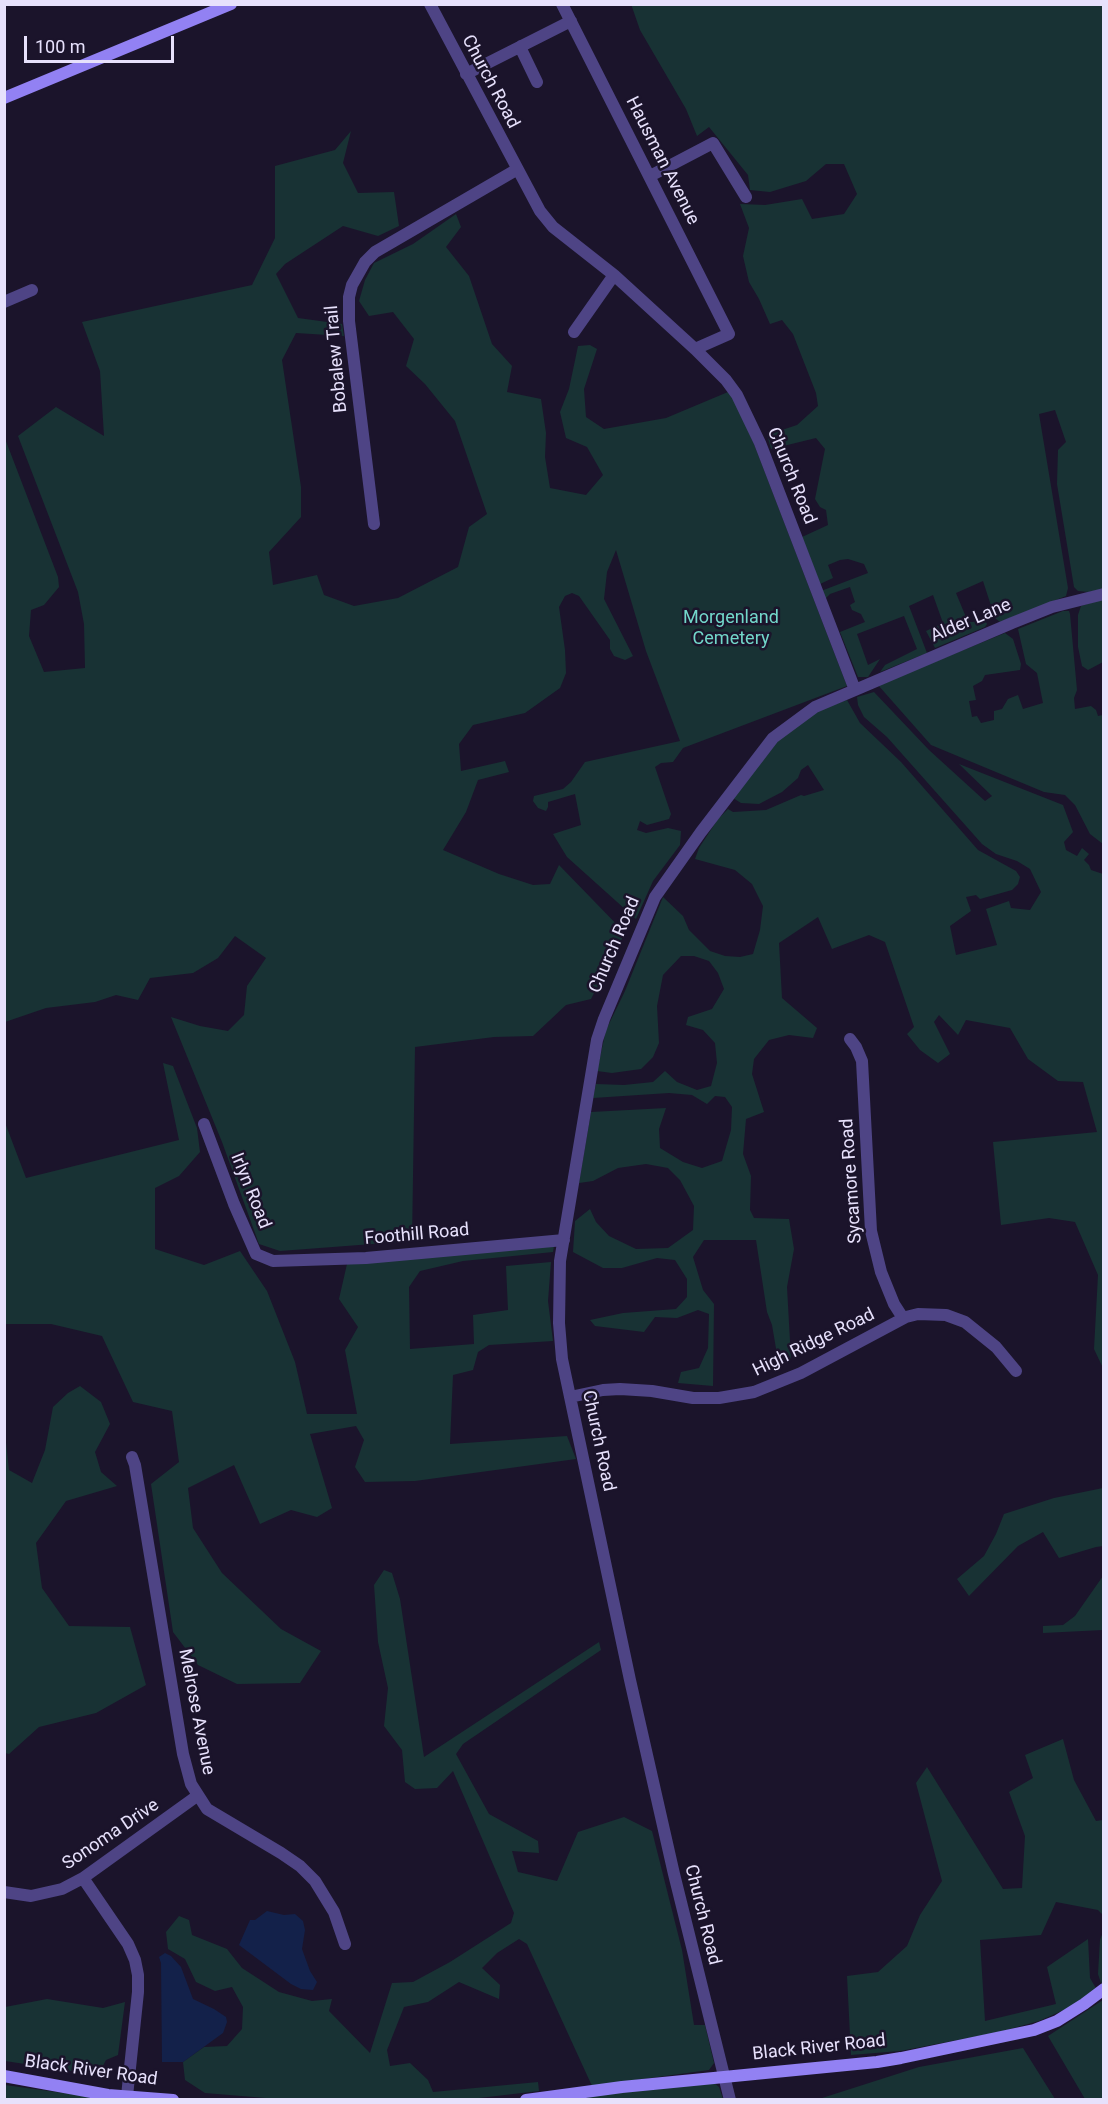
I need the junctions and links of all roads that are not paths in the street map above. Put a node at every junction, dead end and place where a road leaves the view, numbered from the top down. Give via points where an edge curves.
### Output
1 (231, 4) edge
2 (430, 4) edge
3 (562, 4) edge
4 (570, 21) junction
5 (521, 46) junction
6 (466, 74) junction
7 (537, 82) dead end
8 (4, 99) edge
9 (516, 170) junction
10 (650, 176) junction
11 (746, 197) dead end
12 (614, 275) junction
13 (32, 290) dead end
14 (4, 302) edge
15 (574, 332) dead end
16 (695, 349) junction
17 (374, 524) dead end
18 (1104, 594) edge
19 (855, 690) junction
20 (850, 1039) dead end
21 (204, 1124) dead end
22 (564, 1240) junction
23 (273, 1261) joint
24 (903, 1318) junction
25 (1016, 1371) dead end
26 (570, 1397) junction
27 (132, 1457) dead end
28 (197, 1796) junction
29 (83, 1878) junction
30 (4, 1892) edge
31 (345, 1944) dead end
32 (1104, 1989) edge
33 (724, 2075) junction
34 (4, 2076) edge
35 (127, 2096) junction
36 (173, 2100) edge
37 (526, 2100) edge
38 (730, 2100) edge

1 - 8 street
2 - 6 street, Church Road
3 - 4 street, Hausman Avenue
4 - 5 street
4 - 10 street, Hausman Avenue
5 - 6 street
5 - 7 street
6 - 9 street, Church Road
9 - 12 street, Church Road via 553,227
9 - 17 street, Bobalew Trail via 375,252 352,285 349,321
10 - 11 street via 712,143
10 - 16 street, Hausman Avenue via 729,334
12 - 15 street
12 - 16 street, Church Road
13 - 14 street
16 - 19 street, Church Road via 732,387 745,410
18 - 19 street, Alder Lane via 1012,622
19 - 22 street, Church Road via 815,707 773,738 656,897 597,1040
20 - 24 street, Sycamore Road via 860,1056 863,1072 871,1231 881,1272
21 - 23 street, Irlyn Road via 256,1254
22 - 23 street, Foothill Road via 366,1258
22 - 26 street, Church Road via 558,1277 559,1323
24 - 25 street, High Ridge Road via 932,1314 965,1322 996,1347
24 - 26 street, High Ridge Road via 799,1374 754,1392 693,1398 620,1389
26 - 33 street, Church Road via 674,1874
27 - 28 street, Melrose Avenue via 183,1754
28 - 29 street, Sonoma Drive
28 - 31 street, Melrose Avenue via 207,1809 281,1853 315,1881 334,1912
29 - 30 street, Sonoma Drive via 62,1889 31,1896
29 - 35 street via 135,1960 138,1992
32 - 33 street, Black River Road via 1057,2020 1023,2033 877,2062
33 - 37 street, Black River Road
33 - 38 street, Church Road
34 - 35 street, Black River Road
35 - 36 street, Black River Road

